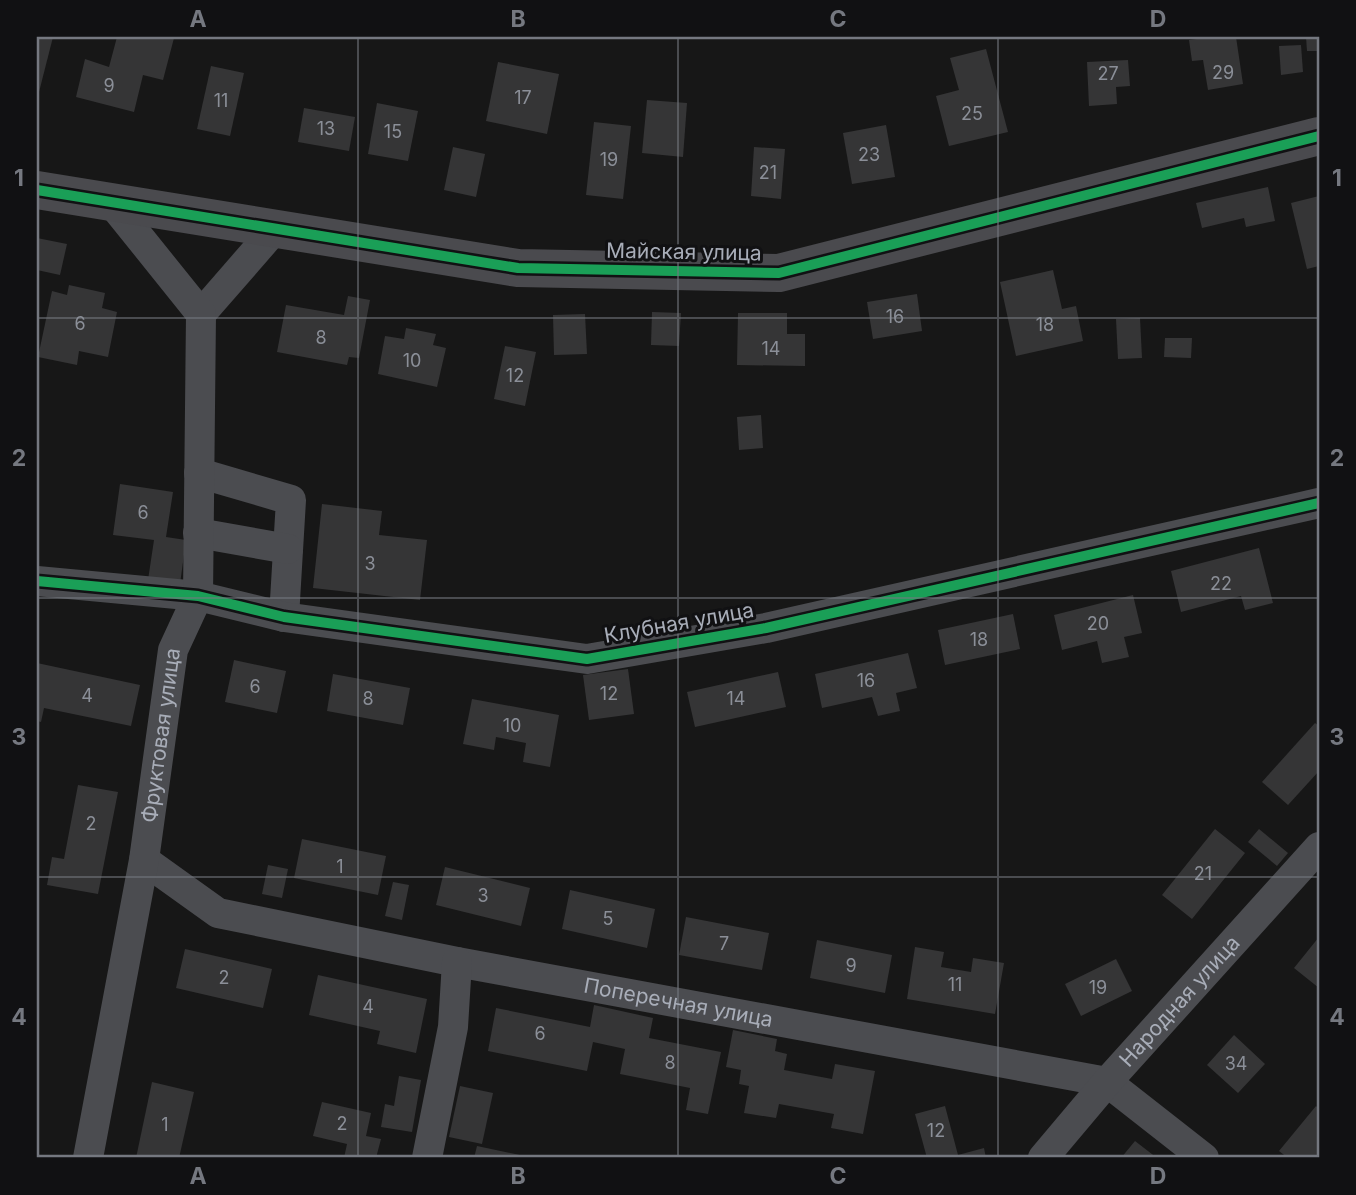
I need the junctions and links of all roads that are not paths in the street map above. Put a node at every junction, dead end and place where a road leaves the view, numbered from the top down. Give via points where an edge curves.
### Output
1 (1319, 136) edge
2 (37, 190) edge
3 (111, 201) junction
4 (275, 229) junction
5 (201, 314) junction
6 (199, 473) junction
7 (1319, 503) edge
8 (198, 533) junction
9 (288, 549) junction
10 (37, 581) edge
11 (198, 596) junction
12 (284, 617) junction
13 (1319, 847) edge
14 (144, 860) junction
15 (457, 962) junction
16 (1107, 1082) junction
17 (88, 1158) edge
18 (427, 1158) edge
19 (1043, 1158) edge
20 (1204, 1158) edge

1 - 4 street, Майская улица via 779,273 518,268
2 - 3 street, Майская улица
3 - 4 street, Майская улица
3 - 5 street
4 - 5 street
5 - 6 street, Фруктовая улица
6 - 8 street, Фруктовая улица
6 - 9 street via 291,500
7 - 12 street, Клубная улица via 766,628 587,659
8 - 9 street
8 - 11 street, Фруктовая улица
9 - 12 street
10 - 11 street, Клубная улица
11 - 12 street, Клубная улица
11 - 14 street, Фруктовая улица via 173,650
13 - 16 street, Народная улица
14 - 15 street, Поперечная улица via 218,913
14 - 17 street, Фруктовая улица
15 - 16 street, Поперечная улица
15 - 18 street via 453,1027
16 - 19 street, Народная улица
16 - 20 street, Поперечная улица

